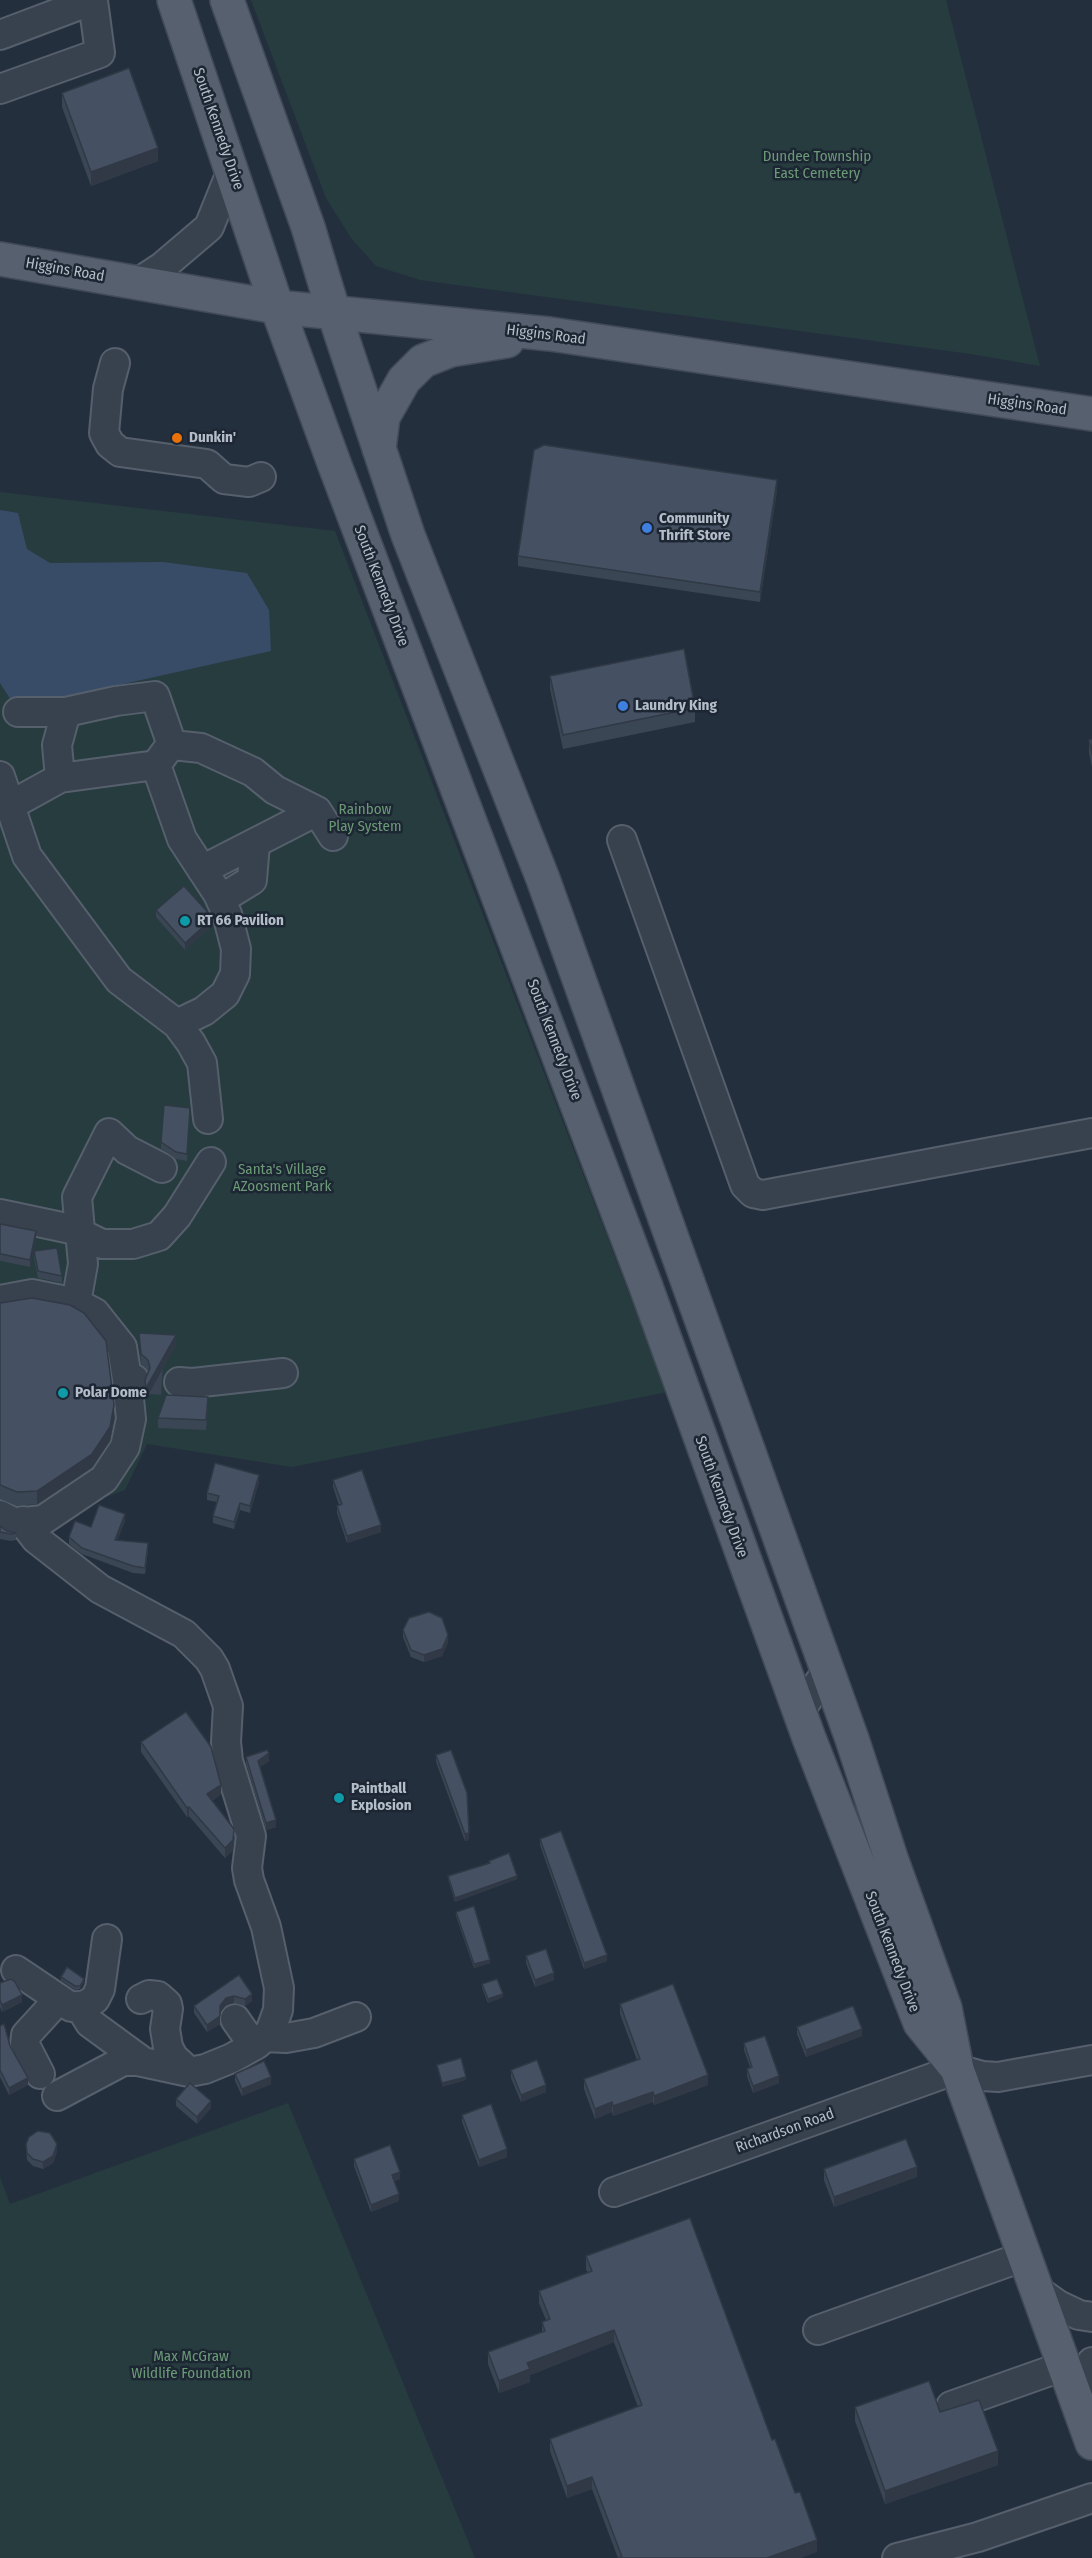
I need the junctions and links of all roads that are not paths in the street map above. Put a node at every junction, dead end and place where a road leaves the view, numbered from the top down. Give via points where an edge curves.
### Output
1 (93, 0) edge
2 (174, 0) edge
3 (227, 0) edge
4 (0, 35) edge
5 (0, 88) edge
6 (232, 170) junction
7 (0, 259) edge
8 (136, 284) junction
9 (277, 307) junction
10 (334, 313) junction
11 (550, 334) junction
12 (115, 363) dead end
13 (1092, 414) edge
14 (379, 451) junction
15 (261, 477) dead end
16 (18, 712) dead end
17 (66, 712) junction
18 (164, 755) junction
19 (0, 777) edge
20 (60, 778) junction
21 (11, 805) junction
22 (317, 811) junction
23 (333, 836) dead end
24 (622, 840) dead end
25 (255, 843) junction
26 (202, 870) junction
27 (221, 899) junction
28 (177, 1024) junction
29 (208, 1119) dead end
30 (1092, 1133) edge
31 (211, 1162) dead end
32 (162, 1168) dead end
33 (0, 1214) edge
34 (80, 1233) junction
35 (0, 1300) edge
36 (76, 1303) junction
37 (283, 1373) dead end
38 (179, 1382) tunnel mouth
39 (11, 1518) edge
40 (827, 1671) junction
41 (799, 1712) junction
42 (107, 1939) dead end
43 (16, 1970) dead end
44 (141, 1999) dead end
45 (70, 2003) junction
46 (356, 2017) dead end
47 (235, 2019) dead end
48 (260, 2042) junction
49 (1092, 2060) edge
50 (142, 2061) junction
51 (957, 2069) junction
52 (189, 2072) junction
53 (40, 2074) dead end
54 (57, 2096) dead end
55 (614, 2192) dead end
56 (1025, 2256) junction
57 (1037, 2290) junction
58 (1092, 2317) edge
59 (818, 2330) dead end
60 (1078, 2364) edge
61 (951, 2406) edge
62 (1088, 2431) edge
63 (1092, 2498) edge
64 (897, 2558) edge

1 - 4 street
1 - 5 street via 100,53
2 - 6 main road, South Kennedy Drive
3 - 10 main road, South Kennedy Drive via 308,227
6 - 8 street via 209,227
6 - 9 main road, South Kennedy Drive
7 - 8 main road, Higgins Road
8 - 9 main road, Higgins Road
9 - 10 main road, Higgins Road
9 - 41 main road, South Kennedy Drive via 637,1262
10 - 11 main road, Higgins Road
10 - 14 main road, South Kennedy Drive
11 - 13 main road, Higgins Road
11 - 14 main road via 451,350 423,361 404,380 383,417
12 - 15 street via 104,433 120,452 207,464 224,479 249,482
14 - 40 main road, South Kennedy Drive via 412,546 543,879
16 - 17 street
17 - 18 street via 155,696
17 - 20 street via 57,745
18 - 20 street
18 - 22 street via 201,748 253,772 275,790
18 - 26 street via 182,839
19 - 21 street
20 - 21 street
21 - 28 street via 27,856 118,980
22 - 23 street
22 - 25 street
24 - 30 street via 745,1185 753,1193 763,1195
25 - 26 street
25 - 27 street via 252,879
26 - 27 street
27 - 28 street via 236,950 235,974 225,994 204,1011
28 - 29 street via 202,1063
31 - 34 street via 177,1216 159,1236 134,1244 102,1244
32 - 34 street via 127,1150 109,1133 77,1197
33 - 34 street
34 - 36 street via 82,1264
35 - 36 street via 32,1294
36 - 39 street via 95,1313 122,1347 131,1379 131,1419 125,1447 104,1479 43,1520
37 - 38 street
39 - 48 street via 100,1589 183,1634 209,1659 220,1678 228,1706 226,1751 251,1836 249,1880 266,1927 279,1988 278,2010 270,2032
40 - 41 street
40 - 51 main road, South Kennedy Drive via 945,2008
41 - 51 main road, South Kennedy Drive via 920,2023
42 - 45 street via 95,1999
43 - 45 street
44 - 52 street via 158,1996 167,2004 168,2047
45 - 50 street via 90,2023
45 - 53 street via 26,2035 25,2045
46 - 48 street via 314,2033
47 - 48 street
48 - 52 street via 213,2066
49 - 51 street via 998,2077
50 - 52 street
50 - 54 street via 116,2064
51 - 55 street, Richardson Road
51 - 56 main road, South Kennedy Drive
56 - 57 main road, South Kennedy Drive
56 - 59 street
57 - 58 street via 1058,2305
57 - 60 main road, South Kennedy Drive
60 - 61 street
60 - 62 main road, South Kennedy Drive
63 - 64 street via 978,2537

